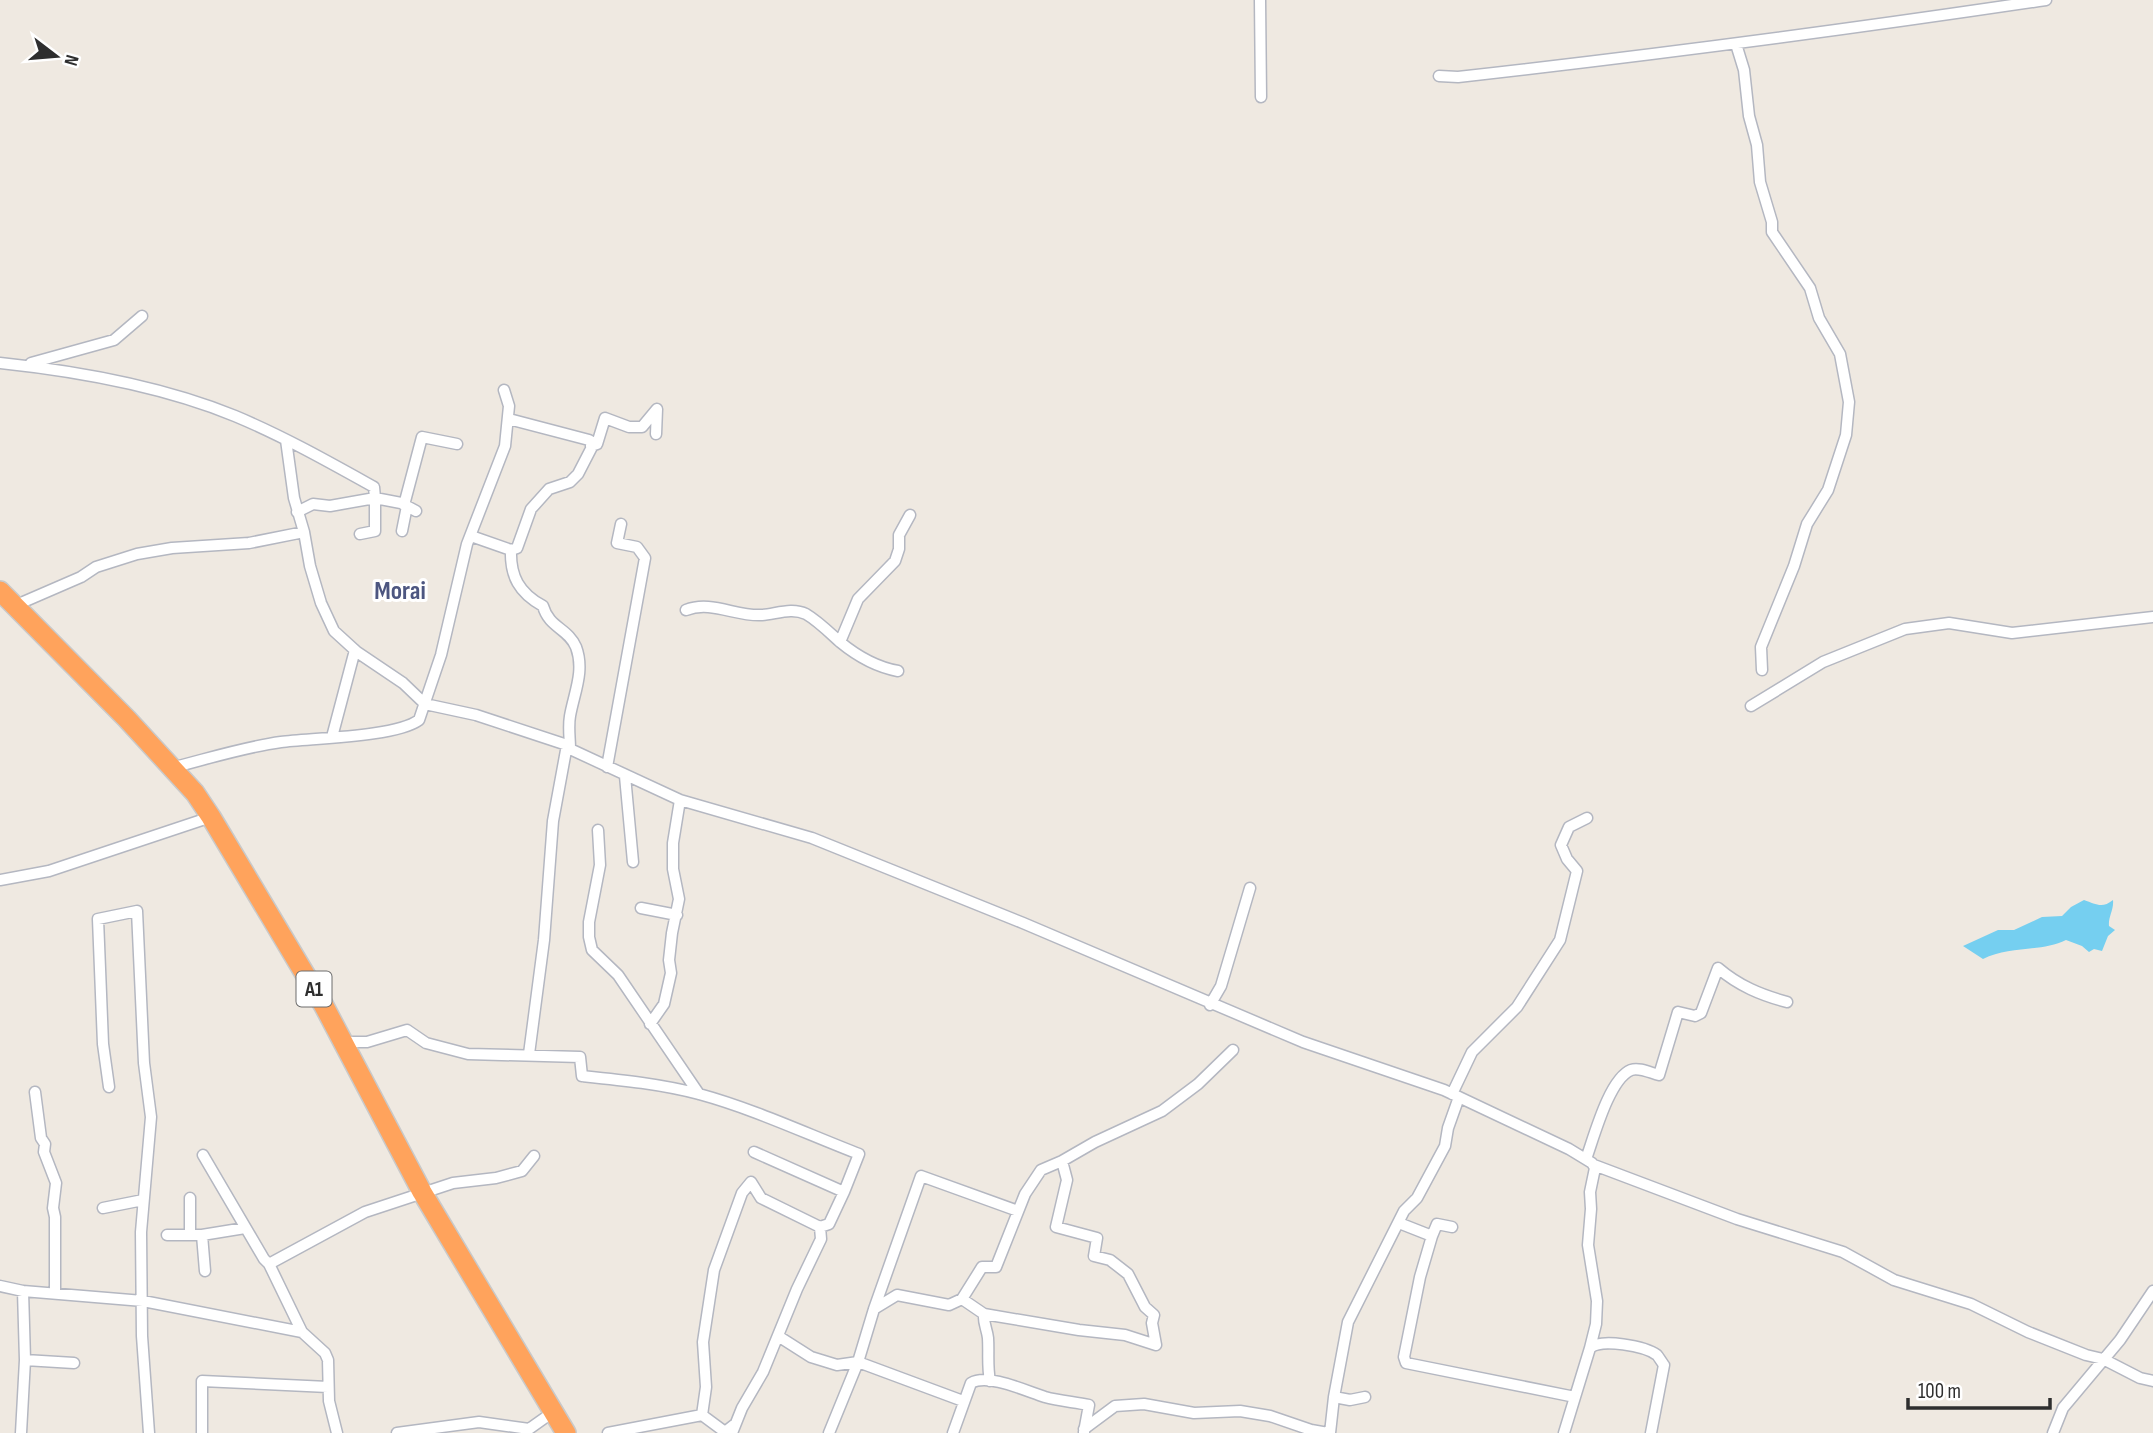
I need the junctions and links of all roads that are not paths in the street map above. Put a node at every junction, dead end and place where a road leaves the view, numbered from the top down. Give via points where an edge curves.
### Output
1 (1260, 0) edge
2 (2046, 0) edge
3 (1736, 44) junction
4 (1439, 76) dead end
5 (1261, 97) dead end
6 (142, 316) dead end
7 (0, 363) edge
8 (22, 365) junction
9 (504, 390) dead end
10 (509, 419) junction
11 (656, 433) dead end
12 (286, 440) junction
13 (594, 443) junction
14 (457, 444) dead end
15 (375, 498) junction
16 (409, 507) junction
17 (297, 512) junction
18 (910, 515) dead end
19 (621, 524) dead end
20 (402, 531) dead end
21 (304, 533) junction
22 (360, 534) dead end
23 (471, 536) junction
24 (511, 550) junction
25 (0, 591) edge
26 (14, 606) junction
27 (686, 610) dead end
28 (2153, 617) edge
29 (840, 642) junction
30 (355, 650) junction
31 (1762, 670) dead end
32 (898, 671) dead end
33 (425, 705) junction
34 (1751, 706) dead end
35 (332, 737) junction
36 (568, 747) junction
37 (607, 766) junction
38 (171, 768) junction
39 (625, 776) junction
40 (680, 800) junction
41 (211, 817) junction
42 (1587, 818) dead end
43 (598, 830) dead end
44 (633, 862) dead end
45 (0, 880) edge
46 (1250, 888) dead end
47 (641, 908) dead end
48 (677, 915) junction
49 (1787, 1002) dead end
50 (1210, 1005) junction
51 (650, 1024) junction
52 (343, 1042) junction
53 (1233, 1050) dead end
54 (529, 1054) junction
55 (109, 1087) dead end
56 (35, 1093) dead end
57 (699, 1094) junction
58 (1455, 1096) junction
59 (754, 1152) dead end
60 (202, 1155) dead end
61 (534, 1156) dead end
62 (1062, 1161) junction
63 (1590, 1162) junction
64 (422, 1192) junction
65 (844, 1192) junction
66 (190, 1198) dead end
67 (143, 1200) junction
68 (103, 1208) dead end
69 (1018, 1212) junction
70 (1399, 1223) junction
71 (820, 1227) junction
72 (1452, 1227) dead end
73 (246, 1228) junction
74 (167, 1235) dead end
75 (190, 1235) junction
76 (202, 1235) junction
77 (1432, 1236) junction
78 (269, 1264) junction
79 (205, 1271) dead end
80 (0, 1286) edge
81 (23, 1291) junction
82 (2153, 1291) edge
83 (55, 1294) junction
84 (962, 1298) junction
85 (143, 1301) junction
86 (874, 1309) junction
87 (984, 1314) junction
88 (302, 1332) junction
89 (778, 1336) junction
90 (1590, 1348) junction
91 (2103, 1359) junction
92 (25, 1360) junction
93 (858, 1362) junction
94 (74, 1363) dead end
95 (990, 1381) junction
96 (2153, 1381) edge
97 (328, 1387) junction
98 (1334, 1397) junction
99 (1365, 1397) dead end
100 (1575, 1397) junction
101 (963, 1401) junction
102 (553, 1412) junction
103 (702, 1415) junction
104 (733, 1429) edge
105 (1084, 1431) edge
106 (21, 1433) edge
107 (149, 1433) edge
108 (202, 1433) edge
109 (337, 1433) edge
110 (397, 1433) edge
111 (566, 1433) edge
112 (608, 1433) edge
113 (830, 1433) edge
114 (953, 1433) edge
115 (1329, 1433) edge
116 (1564, 1433) edge
117 (1651, 1433) edge
118 (2053, 1433) edge

1 - 5 street
2 - 3 street
3 - 4 street
3 - 31 street via 1745,70 1749,116 1772,232 1810,288 1819,318 1840,354 1849,402 1846,435 1828,490 1807,524 1761,647
6 - 8 street via 114,340
7 - 8 street
8 - 12 street via 144,388 235,416
9 - 10 street
10 - 13 street
10 - 23 street via 499,465
11 - 13 street via 657,409 642,427 605,418 597,444 590,446
12 - 15 street via 374,487
12 - 17 street
13 - 24 street via 578,474 549,489 531,509 517,548
14 - 16 street via 422,436
15 - 16 street
15 - 17 street via 330,506 313,504
15 - 22 street via 376,531
16 - 20 street
17 - 21 street
18 - 29 street via 895,561 858,599
19 - 37 street via 617,543 637,547 645,558
21 - 26 street via 137,554 96,567
21 - 30 street via 321,603 334,631
23 - 24 street
23 - 33 street
24 - 36 street via 514,580 543,606 554,626 570,636 578,653 578,688
25 - 26 highway, A1
26 - 38 highway, A1
27 - 29 street via 698,605 758,615 781,611 805,614
28 - 34 street via 2012,633 1949,623 1905,629 1823,662
29 - 32 street via 851,652
30 - 33 street via 403,682
30 - 35 street
33 - 35 street via 413,725
33 - 36 street via 476,715
35 - 38 street via 279,742
36 - 37 street
36 - 54 street via 553,821
37 - 39 street
38 - 41 highway, A1
39 - 40 street
39 - 44 street
40 - 48 street via 673,843
40 - 50 street via 812,838
41 - 45 street via 49,871
41 - 52 highway, A1
42 - 58 street via 1569,827 1561,845 1577,871 1560,940 1517,1007 1472,1052
43 - 51 street via 600,865 589,922 592,950 618,975
46 - 50 street via 1221,986
47 - 48 street
48 - 51 street via 664,1004
49 - 63 street via 1735,982 1718,968 1701,1013 1678,1012 1659,1074 1630,1070 1618,1082 1604,1107
50 - 58 street
51 - 57 street
52 - 54 street via 367,1042 407,1030 426,1043 468,1054
52 - 64 highway, A1
53 - 62 street via 1162,1111
54 - 57 street via 580,1057 582,1076
55 - 67 street via 98,919 138,911 144,1063 151,1117
56 - 83 street via 44,1152 56,1183
57 - 65 street via 859,1154
58 - 63 street
58 - 70 street via 1445,1146
59 - 65 street
60 - 73 street
61 - 64 street via 522,1171
62 - 69 street via 1041,1170
62 - 87 street via 1067,1180 1056,1227 1097,1238 1094,1256 1110,1260 1128,1274 1154,1315 1156,1345 1125,1335
63 - 90 street via 1588,1245 1597,1301
63 - 91 street via 1737,1219 1843,1252 1894,1280 1971,1304 2028,1332
64 - 78 street via 365,1212
64 - 102 highway, A1
65 - 71 street via 829,1224
66 - 75 street
67 - 68 street
67 - 85 street
69 - 84 street via 996,1267 982,1267
69 - 86 street via 921,1176
70 - 77 street
70 - 98 street via 1348,1322
71 - 89 street via 821,1239
71 - 103 street via 761,1198 751,1182 742,1193 708,1297
72 - 77 street via 1437,1224
73 - 76 street
73 - 78 street
74 - 75 street
75 - 76 street
76 - 79 street
77 - 100 street via 1412,1314 1406,1363
78 - 88 street
80 - 81 street
81 - 83 street
81 - 92 street
82 - 91 street
83 - 85 street
84 - 86 street via 948,1305 897,1295
84 - 87 street
85 - 88 street
85 - 107 street
86 - 93 street
87 - 95 street
88 - 97 street via 325,1353
89 - 93 street via 811,1357 838,1366
89 - 104 street
90 - 100 street
90 - 117 street via 1601,1343 1657,1355 1664,1365
91 - 96 street
91 - 118 street via 2063,1408
92 - 94 street
92 - 106 street
93 - 101 street
93 - 113 street
95 - 101 street via 971,1383
95 - 105 street via 1089,1405
97 - 108 street via 202,1381
97 - 109 street
98 - 99 street
98 - 115 street
100 - 116 street
101 - 114 street
102 - 110 street via 529,1429 479,1422
102 - 111 highway, A1
103 - 104 street via 726,1432
103 - 112 street
105 - 115 street via 1115,1406 1144,1404 1195,1413 1240,1411

